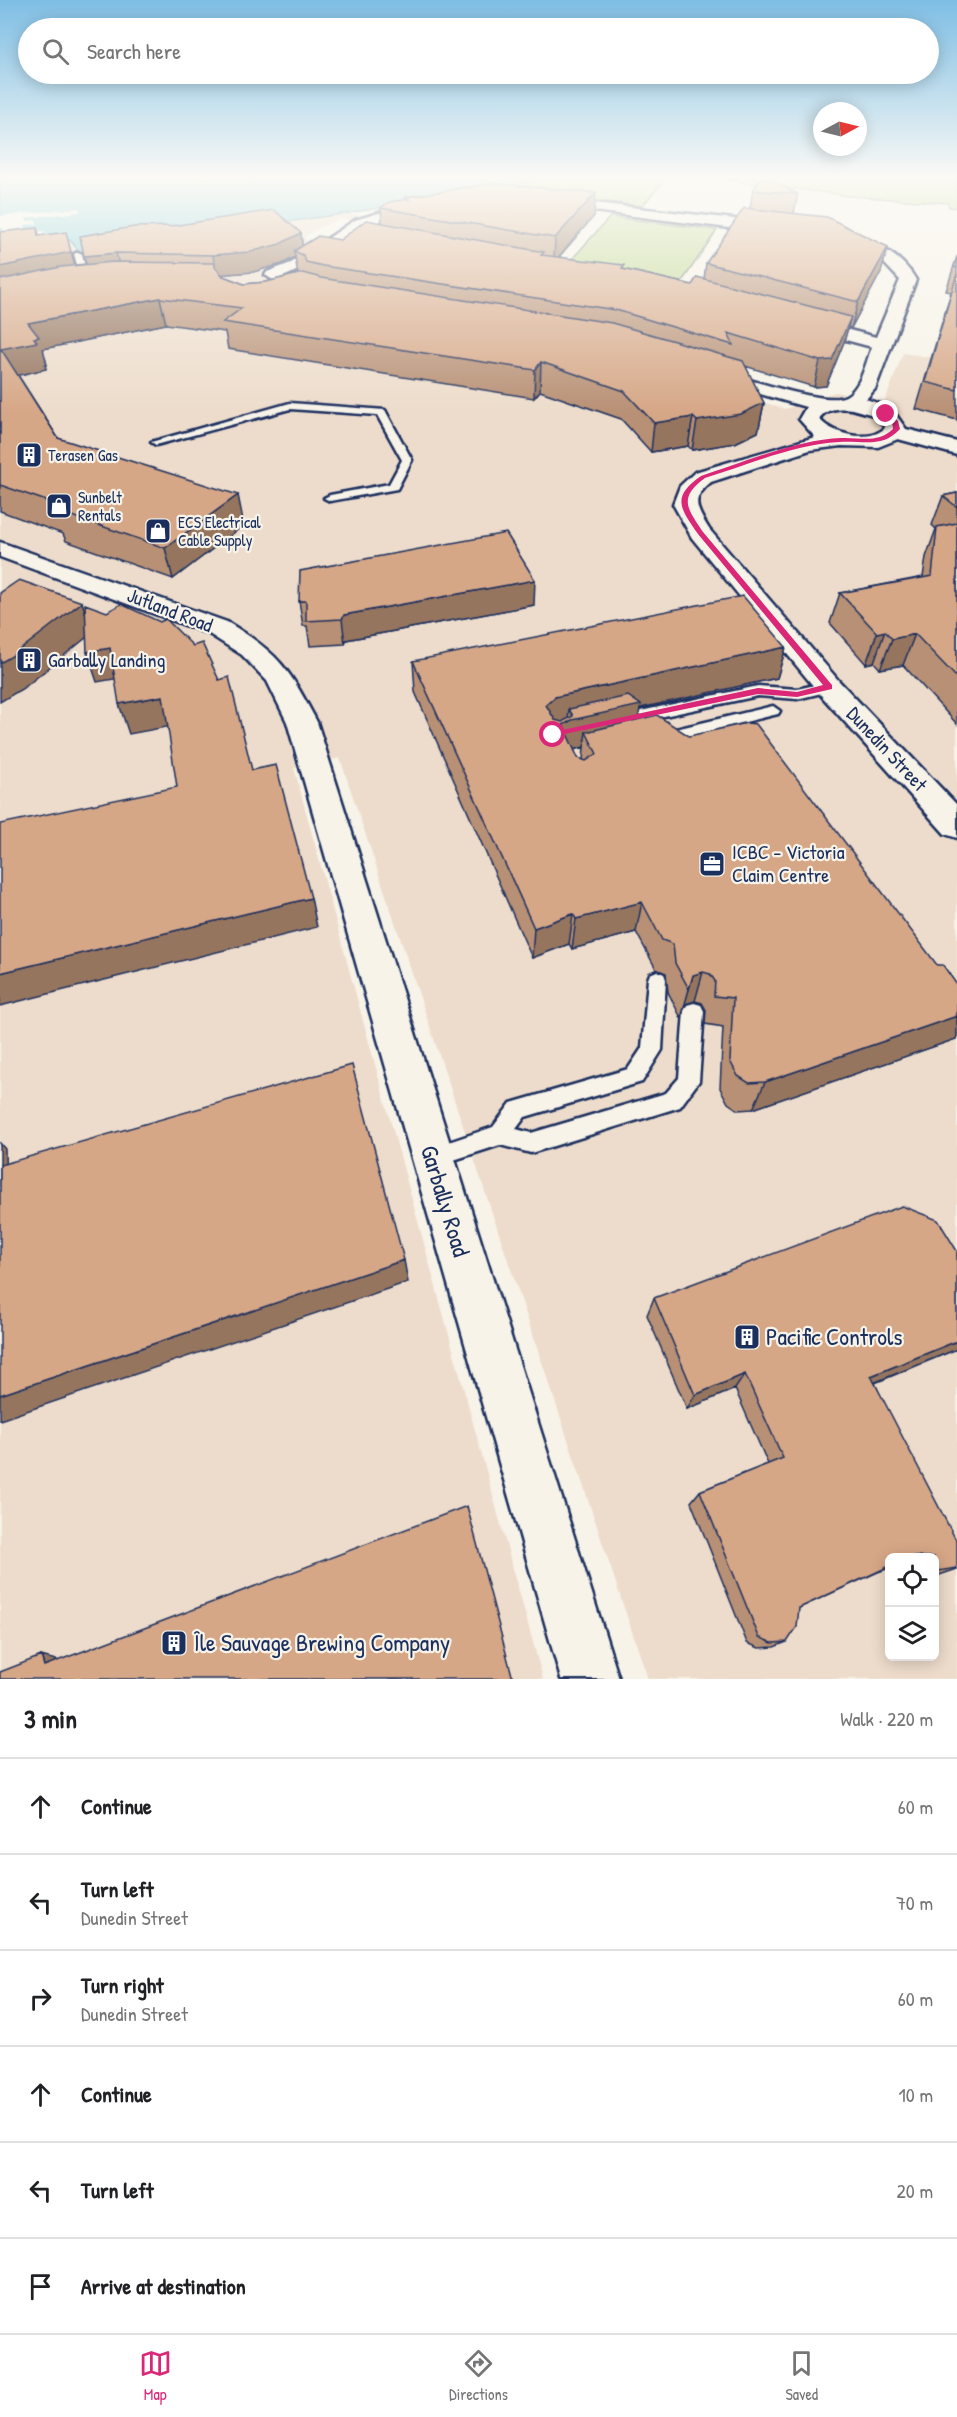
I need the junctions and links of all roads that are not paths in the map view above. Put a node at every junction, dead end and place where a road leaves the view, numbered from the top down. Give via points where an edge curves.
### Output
1 (79, 256) edge
2 (318, 256) edge
3 (883, 256) edge
4 (255, 276) edge
5 (108, 281) edge
6 (86, 283) junction
7 (68, 285) edge
8 (782, 317) edge
9 (882, 344) junction
10 (692, 368) edge
11 (858, 396) junction
12 (815, 424) junction
13 (895, 432) junction
14 (156, 442) dead end
15 (957, 449) edge
16 (330, 498) dead end
17 (0, 549) edge
18 (829, 687) junction
19 (773, 711) dead end
20 (302, 722) joint
21 (599, 725) edge
22 (649, 740) edge
23 (957, 826) edge
24 (657, 979) dead end
25 (694, 1011) edge
26 (500, 1135) junction
27 (432, 1157) junction
28 (590, 1679) edge

1 - 6 lane
2 - 4 street via 296,276
3 - 9 street via 908,280
5 - 6 street
6 - 7 street
8 - 9 street
9 - 11 street
10 - 12 street via 783,396
11 - 12 street
11 - 13 street via 895,421
12 - 13 street, Dunedin Street via 840,440 878,441
12 - 18 street, Dunedin Street via 703,477 689,487 684,499 685,510 700,533
13 - 15 street
14 - 16 lane via 290,406 381,412 407,460 393,487
17 - 20 street, Jutland Road via 218,628 252,648 279,677
18 - 21 lane via 797,694 758,691
18 - 23 street, Dunedin Street
19 - 22 lane
20 - 27 street, Garbally Road
24 - 26 lane via 652,1050 635,1076 518,1110
25 - 26 lane via 689,1081 673,1100 531,1143
26 - 27 lane
27 - 28 street, Garbally Road

